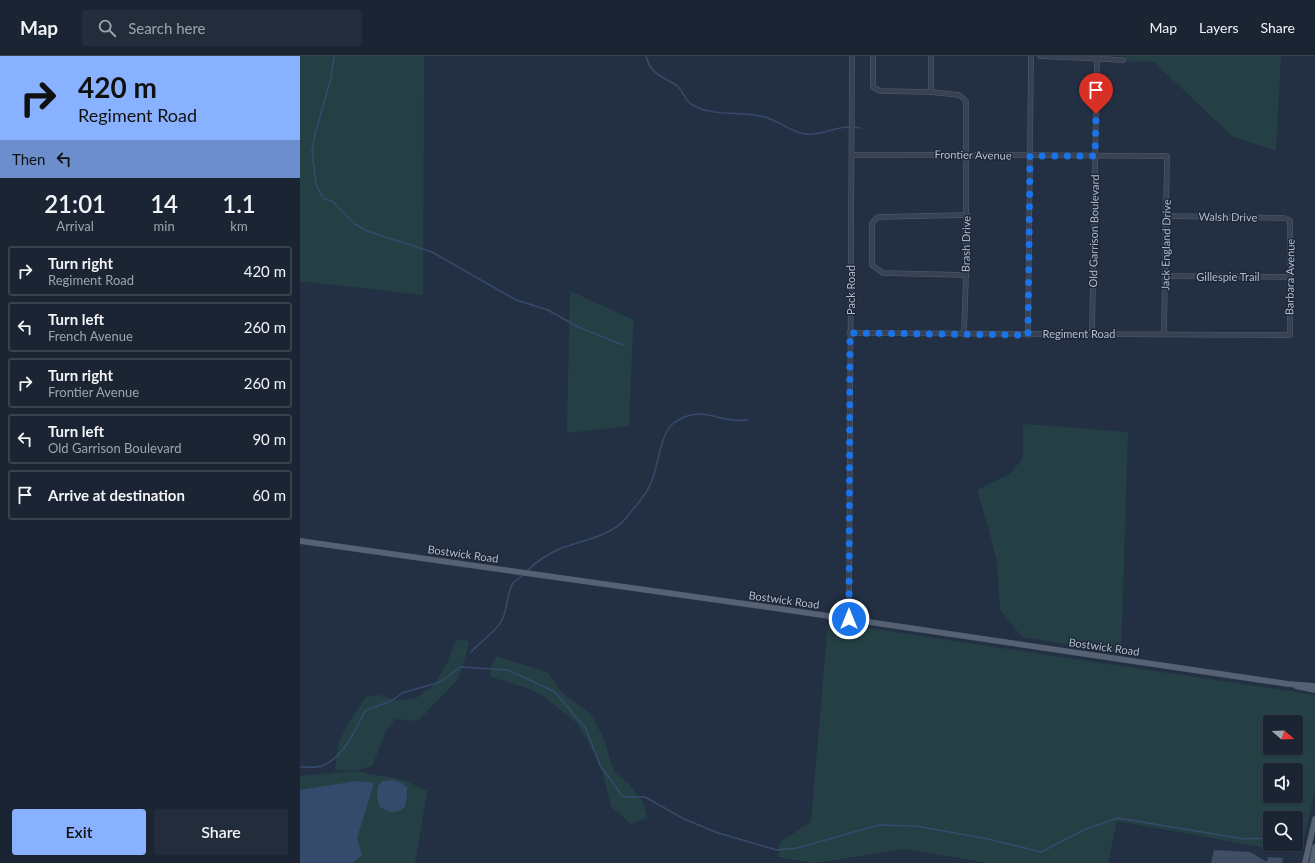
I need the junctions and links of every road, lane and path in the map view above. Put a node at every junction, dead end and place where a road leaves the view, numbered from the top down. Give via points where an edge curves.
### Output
1 (852, 56) edge
2 (873, 56) edge
3 (931, 56) edge
4 (1031, 56) edge
5 (1040, 56) edge
6 (1097, 58) edge
7 (1123, 60) dead end
8 (931, 92) junction
9 (967, 154) junction
10 (852, 155) junction
11 (1030, 156) junction
12 (1095, 156) junction
13 (1167, 156) joint
14 (967, 215) junction
15 (1166, 216) junction
16 (1290, 220) joint
17 (966, 275) junction
18 (1165, 276) junction
19 (1290, 277) junction
20 (850, 333) junction
21 (964, 334) junction
22 (1092, 334) junction
23 (1164, 334) junction
24 (1028, 335) junction
25 (1290, 336) joint
26 (300, 541) edge
27 (849, 619) junction
28 (1288, 684) junction
29 (1315, 686) edge
30 (1315, 690) edge
31 (1315, 819) edge
32 (1315, 847) edge
33 (1305, 863) edge
34 (1312, 863) edge

1 - 10 street, Pack Road
2 - 8 street, Brash Drive via 873,87 880,91
3 - 8 street
4 - 11 street
5 - 6 street
6 - 7 street
6 - 12 street, Old Garrison Boulevard
8 - 9 street, Brash Drive via 959,94 966,101
9 - 10 street, Frontier Avenue
9 - 11 street, Frontier Avenue
9 - 14 street, Brash Drive
10 - 20 street, Pack Road
11 - 12 street, Frontier Avenue
11 - 24 street
12 - 13 street, Frontier Avenue
12 - 22 street, Old Garrison Boulevard
13 - 15 street, Jack England Drive
14 - 17 street, Brash Drive
14 - 17 street via 878,216 872,223 872,266 883,273
15 - 16 street, Walsh Drive
15 - 18 street, Jack England Drive
16 - 19 street, Barbara Avenue
17 - 21 street, Brash Drive
18 - 19 street, Gillespie Trail
18 - 23 street, Jack England Drive
19 - 25 street, Barbara Avenue
20 - 21 street, Regiment Road
20 - 27 street, Pack Road
21 - 24 street, Regiment Road
22 - 23 street, Regiment Road
22 - 24 street, Regiment Road
23 - 25 street, Regiment Road
26 - 27 main road, Bostwick Road
27 - 28 main road, Bostwick Road
28 - 29 main road, Bostwick Road
28 - 30 main road, Bostwick Road
31 - 33 main road
32 - 34 main road

